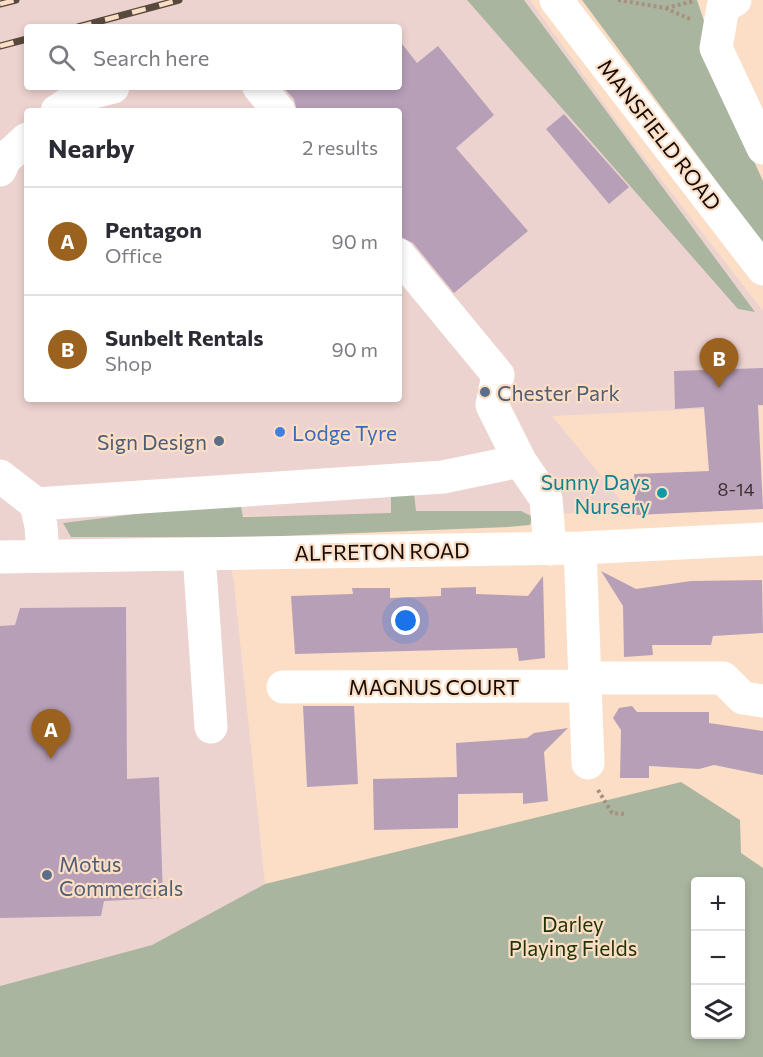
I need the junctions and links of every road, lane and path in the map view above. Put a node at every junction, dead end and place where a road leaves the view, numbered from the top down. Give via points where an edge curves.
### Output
1 (556, 0) edge
2 (618, 0) edge
3 (735, 0) edge
4 (692, 1) edge
5 (665, 8) junction
6 (717, 32) junction
7 (101, 90) edge
8 (262, 90) edge
9 (62, 108) edge
10 (276, 108) edge
11 (24, 142) edge
12 (763, 148) edge
13 (0, 170) edge
14 (402, 259) edge
15 (763, 269) edge
16 (520, 461) junction
17 (0, 476) edge
18 (36, 504) junction
19 (763, 539) edge
20 (565, 548) junction
21 (199, 554) junction
22 (43, 556) junction
23 (0, 557) edge
24 (585, 682) junction
25 (284, 687) dead end
26 (763, 701) edge
27 (211, 727) dead end
28 (588, 763) joint
29 (626, 814) dead end

1 - 15 street, MANSFIELD ROAD
2 - 5 path
3 - 6 street via 723,7
4 - 5 path
5 - 6 path
6 - 12 street via 716,48
7 - 9 street via 82,95
8 - 10 street
11 - 13 street via 5,159
14 - 16 street via 498,375 492,405
16 - 18 street via 442,477
16 - 20 street via 546,499
17 - 18 street
18 - 22 street
19 - 20 street, ALFRETON ROAD
20 - 21 street, ALFRETON ROAD
20 - 24 street
21 - 22 street, ALFRETON ROAD
21 - 27 street
22 - 23 street, ALFRETON ROAD
24 - 25 street, MAGNUS COURT
24 - 26 street, MAGNUS COURT via 723,678 743,698
24 - 28 street
28 - 29 path via 612,813

